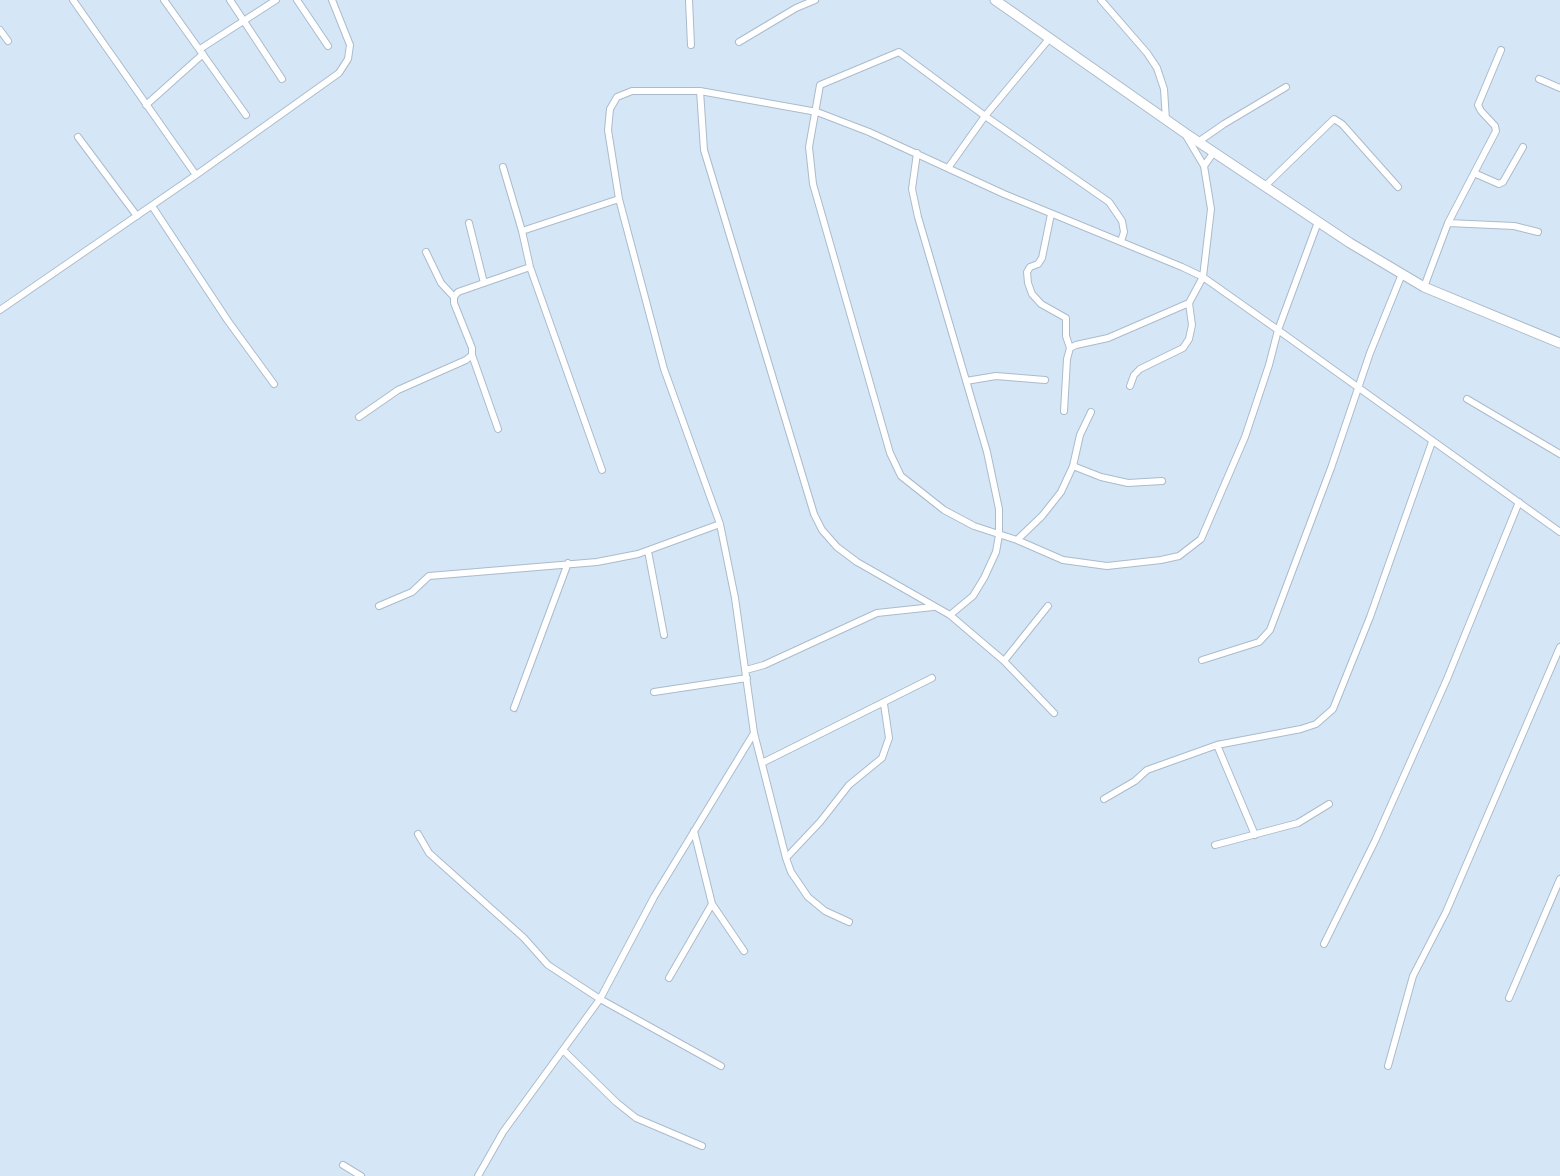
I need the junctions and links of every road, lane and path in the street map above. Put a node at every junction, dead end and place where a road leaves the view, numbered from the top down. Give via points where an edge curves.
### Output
1 (73, 0) edge
2 (164, 0) edge
3 (230, 0) edge
4 (276, 0) edge
5 (297, 0) edge
6 (332, 0) edge
7 (689, 0) edge
8 (792, 0) edge
9 (815, 0) edge
10 (994, 0) edge
11 (1101, 0) edge
12 (796, 8) junction
13 (244, 20) junction
14 (0, 30) edge
15 (1049, 39) junction
16 (8, 41) dead end
17 (739, 42) dead end
18 (691, 45) dead end
19 (328, 46) dead end
20 (1500, 50) dead end
21 (202, 51) junction
22 (282, 79) dead end
23 (1539, 79) dead end
24 (1286, 88) dead end
25 (1560, 88) edge
26 (700, 91) junction
27 (146, 105) junction
28 (817, 112) junction
29 (246, 115) dead end
30 (985, 116) junction
31 (1166, 120) junction
32 (1185, 133) junction
33 (78, 138) dead end
34 (1198, 142) junction
35 (1523, 147) dead end
36 (1214, 152) junction
37 (917, 153) junction
38 (1204, 166) junction
39 (503, 167) dead end
40 (948, 168) junction
41 (1474, 173) junction
42 (196, 176) junction
43 (1264, 186) junction
44 (1398, 187) dead end
45 (619, 199) junction
46 (152, 206) junction
47 (1051, 214) junction
48 (137, 216) junction
49 (1318, 222) junction
50 (1448, 222) junction
51 (469, 224) dead end
52 (522, 231) junction
53 (1538, 232) dead end
54 (1121, 241) junction
55 (426, 252) dead end
56 (530, 267) junction
57 (1402, 274) junction
58 (1203, 277) junction
59 (484, 283) junction
60 (1424, 287) junction
61 (454, 297) junction
62 (1189, 303) junction
63 (0, 310) edge
64 (1278, 330) junction
65 (1560, 343) edge
66 (1070, 348) junction
67 (472, 355) junction
68 (1045, 380) dead end
69 (966, 382) junction
70 (274, 384) dead end
71 (1130, 386) dead end
72 (1358, 388) junction
73 (1467, 399) dead end
74 (1064, 411) dead end
75 (1091, 412) dead end
76 (359, 417) dead end
77 (498, 429) dead end
78 (1432, 442) junction
79 (1560, 454) edge
80 (1073, 466) junction
81 (602, 470) dead end
82 (1162, 481) dead end
83 (1519, 502) junction
84 (720, 524) junction
85 (1560, 532) edge
86 (999, 535) junction
87 (1017, 540) junction
88 (648, 551) junction
89 (568, 564) junction
90 (379, 606) dead end
91 (934, 606) junction
92 (1048, 606) dead end
93 (950, 614) junction
94 (664, 635) dead end
95 (1560, 647) edge
96 (1202, 660) dead end
97 (1004, 661) junction
98 (746, 670) junction
99 (747, 678) junction
100 (932, 678) dead end
101 (654, 692) dead end
102 (884, 704) junction
103 (514, 708) dead end
104 (1054, 712) dead end
105 (754, 732) junction
106 (1217, 745) junction
107 (762, 763) junction
108 (1104, 799) dead end
109 (1329, 804) dead end
110 (694, 831) junction
111 (418, 834) dead end
112 (1255, 835) junction
113 (1215, 845) dead end
114 (786, 858) junction
115 (1560, 879) edge
116 (712, 904) junction
117 (849, 922) dead end
118 (1324, 944) dead end
119 (744, 951) dead end
120 (669, 978) dead end
121 (1509, 998) dead end
122 (600, 999) junction
123 (563, 1050) junction
124 (721, 1066) dead end
125 (1388, 1066) dead end
126 (702, 1146) dead end
127 (343, 1165) dead end
128 (361, 1176) edge
129 (478, 1176) edge

1 - 27 street
2 - 21 street
3 - 13 street
4 - 13 street
5 - 19 street
6 - 42 street via 350,45 348,59 339,73
7 - 18 street
8 - 12 street
9 - 12 street
10 - 15 street
11 - 31 street via 1157,68 1164,89
12 - 17 street
13 - 21 street
13 - 22 street
14 - 16 street
15 - 30 street
15 - 31 street
20 - 41 street via 1478,105 1496,131
21 - 27 street
21 - 29 street
23 - 25 street
24 - 34 street
26 - 28 street
26 - 45 street via 632,91 617,97 610,109 608,130
26 - 91 street via 704,150 814,514 822,530 857,562
27 - 42 street
28 - 30 street via 820,85 899,52
28 - 37 street
28 - 86 street via 810,147 813,184 890,454 901,476 936,505 974,526
30 - 40 street
30 - 54 street via 1108,202 1122,221 1124,232
31 - 32 street
32 - 34 street
32 - 38 street
33 - 48 street
34 - 36 street
35 - 41 street via 1499,184
36 - 38 street
36 - 43 street
37 - 40 street
37 - 69 street via 912,189
38 - 58 street via 1211,209
39 - 52 street
40 - 47 street
41 - 50 street
42 - 46 street
43 - 44 street via 1334,119
43 - 49 street
45 - 52 street
45 - 84 street via 664,368
46 - 48 street
46 - 70 street
47 - 54 street
47 - 66 street via 1042,258 1027,272 1028,283 1041,304 1066,318
48 - 63 street
49 - 57 street
49 - 64 street
50 - 53 street via 1514,226
50 - 60 street
51 - 59 street
52 - 56 street
54 - 58 street
55 - 61 street via 441,283
56 - 59 street
56 - 81 street
57 - 60 street
57 - 72 street
58 - 62 street
58 - 64 street
59 - 61 street via 458,292
60 - 65 street
61 - 67 street
62 - 66 street via 1108,338
62 - 71 street via 1192,325 1183,348 1140,369
64 - 72 street
64 - 87 street via 1241,445 1201,539 1190,549 1179,556 1160,560 1107,566 1063,560
66 - 74 street
67 - 76 street via 398,390
67 - 77 street
68 - 69 street via 996,376
69 - 86 street via 994,478
72 - 78 street
72 - 96 street via 1270,630 1259,642
73 - 79 street
75 - 80 street via 1080,435
78 - 83 street
78 - 106 street via 1370,617 1333,708 1316,724 1301,729
80 - 82 street via 1128,483
80 - 87 street via 1061,492
83 - 85 street
83 - 118 street via 1439,697 1375,842
84 - 88 street
84 - 98 street
86 - 87 street
86 - 93 street via 996,552 973,596
88 - 89 street via 597,562
88 - 94 street
89 - 90 street via 430,576 412,592
89 - 103 street
91 - 93 street
91 - 98 street via 877,613 764,665
92 - 97 street
93 - 97 street
95 - 125 street via 1446,912 1413,976
97 - 104 street
98 - 99 street
99 - 101 street
99 - 105 street
100 - 102 street
102 - 107 street
102 - 114 street via 889,738 882,758 849,785
105 - 107 street
105 - 110 street
106 - 108 street via 1148,770
106 - 112 street
107 - 114 street
109 - 112 street via 1302,821
110 - 116 street
110 - 122 street via 654,897
111 - 122 street via 429,853 524,938 548,965
112 - 113 street
114 - 117 street via 791,872 808,897 826,911
115 - 121 street
116 - 119 street
116 - 120 street
122 - 123 street
122 - 124 street
123 - 126 street via 636,1118
123 - 129 street via 503,1132
127 - 128 street

